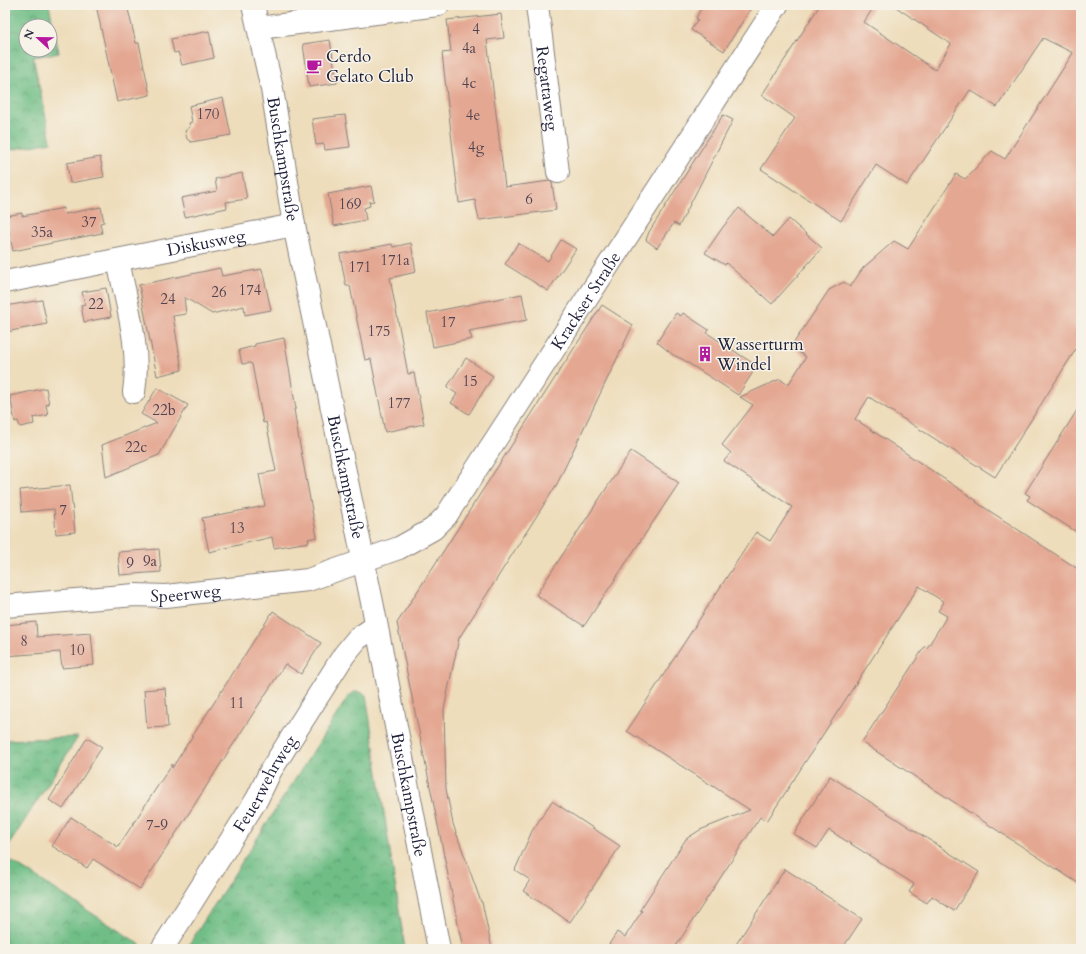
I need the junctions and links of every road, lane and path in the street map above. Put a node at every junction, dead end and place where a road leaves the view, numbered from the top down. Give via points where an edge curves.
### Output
1 (253, 5) edge
2 (438, 5) edge
3 (537, 5) edge
4 (778, 5) edge
5 (259, 28) junction
6 (558, 172) dead end
7 (294, 225) junction
8 (118, 260) junction
9 (5, 282) edge
10 (134, 392) dead end
11 (362, 562) junction
12 (5, 606) edge
13 (376, 626) junction
14 (162, 949) edge
15 (439, 949) edge

1 - 5 street, Buschkampstraße
2 - 5 street
3 - 6 street, Regattaweg
4 - 11 street, Krackser Straße via 446,516 433,530 419,538
5 - 7 street, Buschkampstraße via 286,166
7 - 8 street, Diskusweg
7 - 11 street, Buschkampstraße
8 - 9 street, Diskusweg
8 - 10 street via 135,345
11 - 12 street, Speerweg via 320,577 296,582 166,596 135,594
11 - 13 street, Buschkampstraße
13 - 14 street, Feuerwehrweg via 357,639 344,655
13 - 15 street, Buschkampstraße

